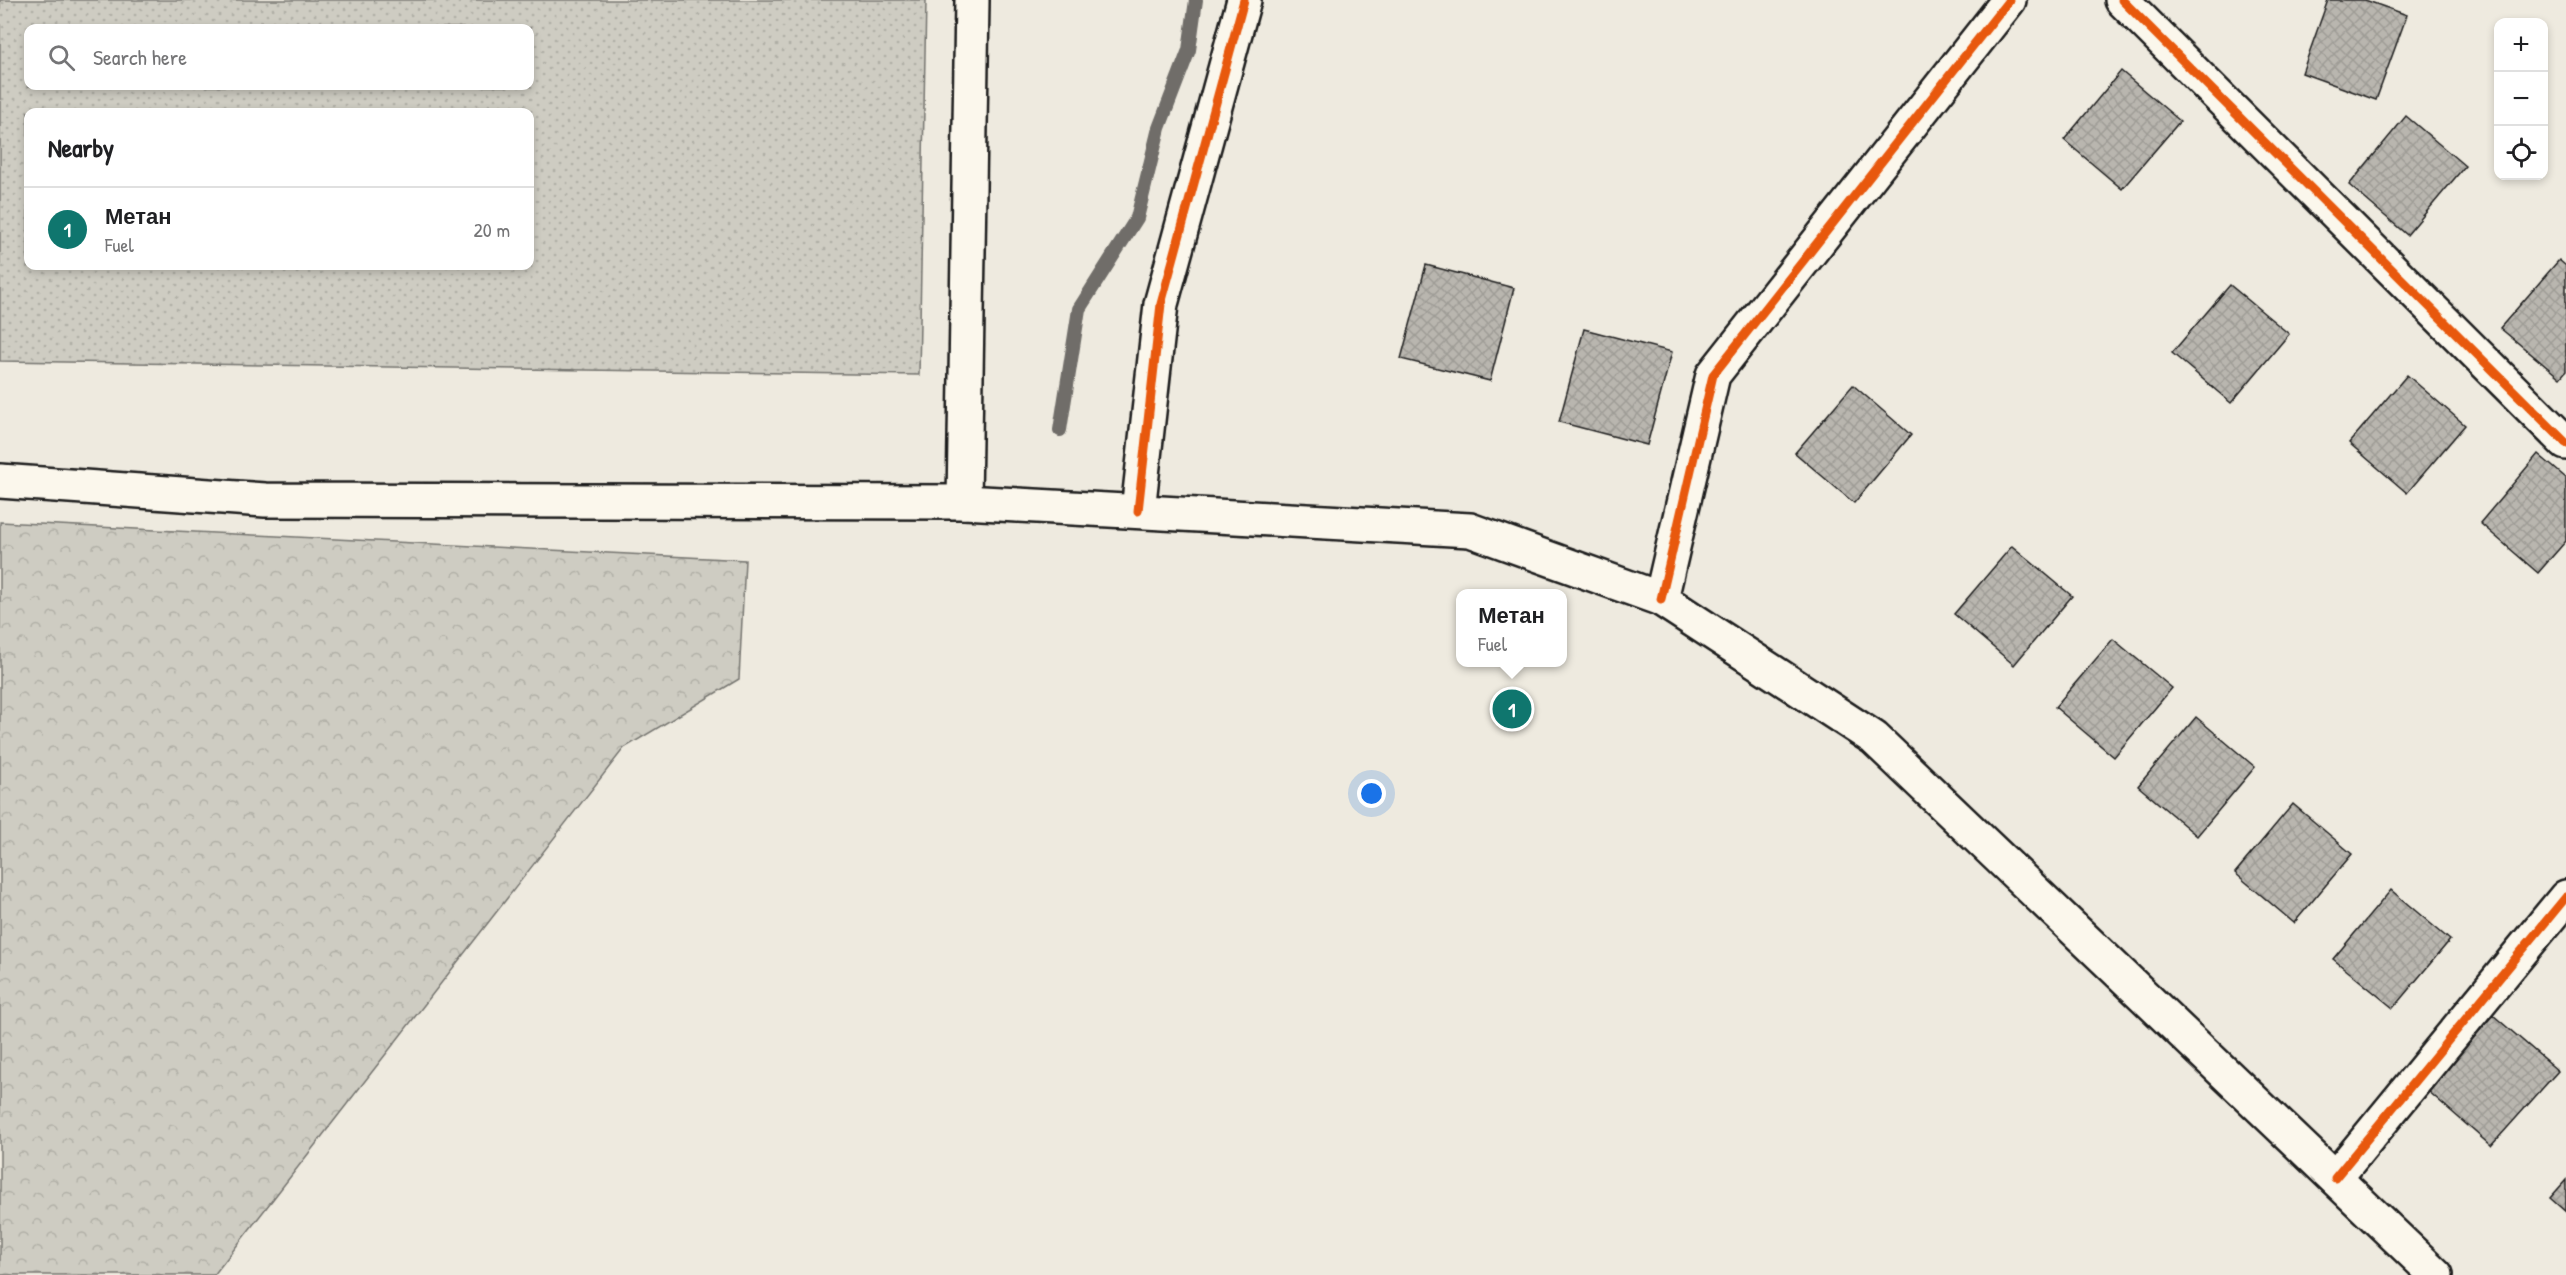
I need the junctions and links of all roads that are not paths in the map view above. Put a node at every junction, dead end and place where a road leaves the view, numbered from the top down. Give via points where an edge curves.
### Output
1 (972, 0) edge
2 (1244, 0) edge
3 (2009, 0) edge
4 (2122, 0) edge
5 (2566, 443) edge
6 (0, 481) edge
7 (964, 502) junction
8 (1138, 511) junction
9 (1661, 599) junction
10 (2566, 897) edge
11 (2336, 1179) junction
12 (2436, 1275) edge

1 - 7 street
2 - 8 street via 1161,304
3 - 9 street via 1713,375
4 - 5 street
6 - 7 street via 265,500
7 - 8 street
8 - 9 street via 1470,530
9 - 11 street via 1874,738
10 - 11 street
11 - 12 street

